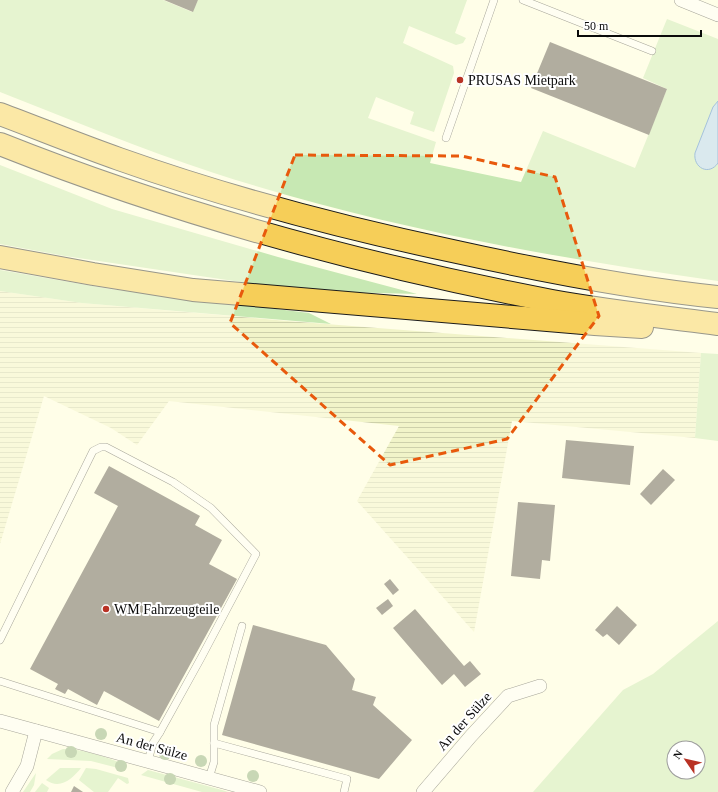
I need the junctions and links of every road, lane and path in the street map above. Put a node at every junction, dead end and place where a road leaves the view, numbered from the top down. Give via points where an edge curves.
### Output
1 (494, 0) edge
2 (523, 0) edge
3 (681, 0) edge
4 (718, 15) edge
5 (652, 51) dead end
6 (0, 114) edge
7 (446, 138) dead end
8 (0, 144) edge
9 (0, 257) edge
10 (718, 297) edge
11 (718, 324) edge
12 (718, 328) edge
13 (242, 626) dead end
14 (0, 640) edge
15 (0, 681) edge
16 (540, 686) dead end
17 (0, 721) edge
18 (36, 731) junction
19 (160, 732) junction
20 (214, 743) junction
21 (148, 761) junction
22 (209, 778) junction
23 (12, 792) edge
24 (260, 792) edge
25 (344, 792) edge
26 (423, 792) edge

1 - 7 lane
2 - 5 lane
3 - 4 street
6 - 10 highway via 119,159 332,224 550,272
8 - 11 highway via 102,182 194,212 402,269 553,301
9 - 12 highway via 193,290 595,324 651,328
13 - 20 lane via 214,725
14 - 19 lane via 93,451 106,447 172,482 211,508 256,554
15 - 19 lane
16 - 26 street, An der Sülze via 508,696
17 - 18 street, An der Sülze
18 - 21 street, An der Sülze
18 - 23 street via 28,766
19 - 21 lane via 153,743
20 - 22 lane via 214,762
20 - 25 lane via 347,779
21 - 22 street, An der Sülze
22 - 24 street, An der Sülze

